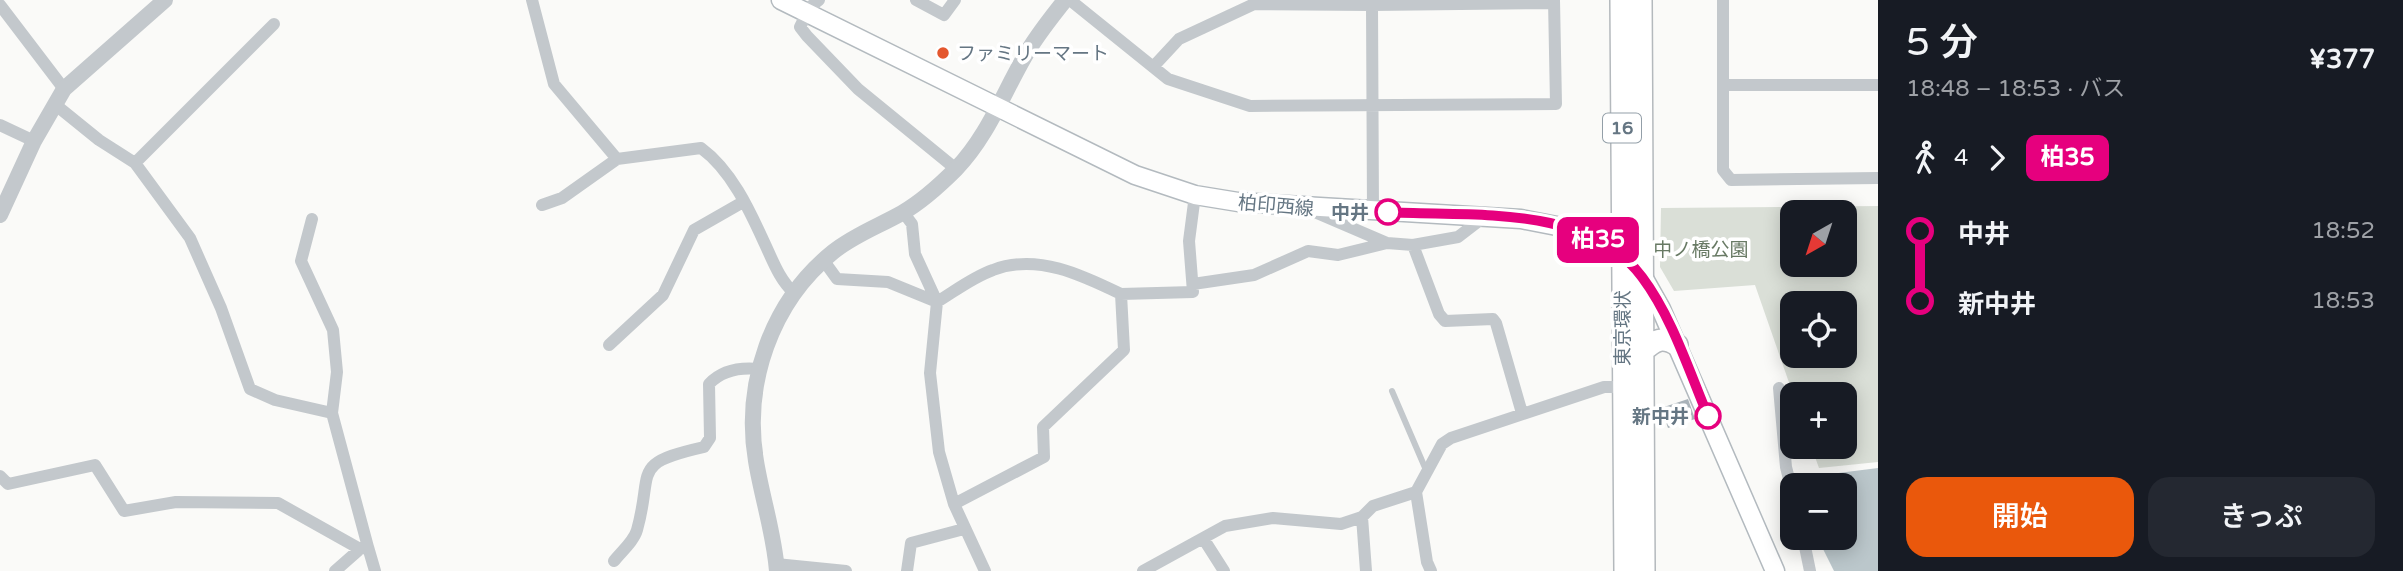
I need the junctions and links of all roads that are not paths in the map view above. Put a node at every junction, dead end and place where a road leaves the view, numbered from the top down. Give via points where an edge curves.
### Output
1 (165, 0) edge
2 (532, 0) edge
3 (781, 0) edge
4 (916, 0) edge
5 (955, 0) edge
6 (1068, 0) edge
7 (1621, 0) edge
8 (1641, 0) edge
9 (1723, 0) edge
10 (1554, 1) edge
11 (0, 5) edge
12 (1371, 5) junction
13 (813, 6) edge
14 (274, 24) dead end
15 (1153, 67) junction
16 (1724, 85) junction
17 (1878, 85) edge
18 (64, 89) junction
19 (57, 106) junction
20 (1373, 106) junction
21 (997, 108) junction
22 (0, 125) edge
23 (34, 141) junction
24 (617, 159) junction
25 (135, 163) junction
26 (956, 169) junction
27 (1878, 178) edge
28 (1195, 195) junction
29 (743, 202) junction
30 (542, 205) dead end
31 (1306, 208) junction
32 (903, 212) junction
33 (1373, 212) junction
34 (0, 215) edge
35 (1484, 217) junction
36 (312, 219) dead end
37 (1387, 243) junction
38 (1413, 245) junction
39 (1623, 256) junction
40 (824, 261) junction
41 (1643, 277) junction
42 (1193, 284) junction
43 (794, 293) junction
44 (1121, 294) junction
45 (937, 302) junction
46 (609, 345) dead end
47 (1677, 345) junction
48 (1643, 351) junction
49 (759, 369) junction
50 (1622, 387) junction
51 (1779, 388) dead end
52 (1392, 391) dead end
53 (1522, 412) junction
54 (332, 414) junction
55 (1427, 472) junction
56 (1788, 473) edge
57 (0, 476) edge
58 (1416, 492) junction
59 (954, 504) junction
60 (1362, 517) junction
61 (964, 528) junction
62 (1203, 538) junction
63 (364, 548) junction
64 (1806, 550) edge
65 (614, 561) dead end
66 (777, 568) edge
67 (1147, 570) edge
68 (335, 571) edge
69 (375, 571) edge
70 (846, 571) edge
71 (908, 571) edge
72 (985, 571) edge
73 (1224, 571) edge
74 (1366, 571) edge
75 (1431, 571) edge
76 (1625, 571) edge
77 (1644, 571) edge
78 (1775, 571) edge
79 (1810, 571) edge

1 - 18 street
2 - 24 street via 554,84
3 - 13 main road, 柏印西線
4 - 5 street via 944,15
6 - 15 street
6 - 21 street via 1025,56
7 - 39 highway, 東京環状 / 16
8 - 41 highway, 東京環状 / 16
9 - 16 street
10 - 12 street
10 - 20 street via 1556,104
11 - 18 street
12 - 15 street via 1254,4 1179,39
12 - 20 street
13 - 21 main road, 柏印西線
13 - 26 street via 800,27 807,37 858,89
14 - 25 street
15 - 20 street via 1168,79 1250,106
16 - 17 street
16 - 27 street via 1723,170 1731,180
18 - 19 street
19 - 23 street
19 - 25 street
20 - 33 street
21 - 26 street
21 - 28 main road, 柏印西線 via 1135,175
22 - 23 street
23 - 34 street
24 - 29 street via 701,148 719,161
24 - 30 street via 562,198
25 - 54 street via 190,238 250,389
26 - 32 street
28 - 31 main road, 柏印西線
28 - 42 street via 1189,241
29 - 43 street via 782,282
29 - 46 street via 694,230 663,295
31 - 33 main road, 柏印西線
31 - 37 street
32 - 40 street via 858,235
32 - 45 street via 912,224 915,254
33 - 35 main road, 柏印西線
35 - 38 street via 1458,237
35 - 39 main road, 柏印西線 via 1567,228 1605,243
36 - 54 street via 301,261 333,330 337,372
37 - 38 street
37 - 42 street via 1338,255 1308,251 1254,275
38 - 53 street via 1445,321 1493,319 1496,323
39 - 41 main road, 柏印西線
39 - 50 highway, 東京環状 / 16
40 - 43 street
40 - 45 street via 837,279 888,282
41 - 47 main road, 柏印西線
41 - 48 highway, 東京環状 / 16
42 - 44 street via 1193,292
43 - 49 street via 771,334
44 - 45 street via 1074,271 1042,264 996,268
44 - 59 street via 1124,350 1043,427 1044,457
45 - 59 street via 931,350 932,406
47 - 48 highway via 1658,340
47 - 78 main road, 柏印西線
48 - 77 highway, 東京環状 / 16
49 - 65 street via 719,374 709,384 710,438 704,447 663,456 644,477 637,532
49 - 66 street via 754,439
50 - 53 street via 1604,387
50 - 76 highway, 東京環状 / 16
51 - 56 street
52 - 55 lane
53 - 55 street via 1451,438 1442,444
54 - 63 street
55 - 58 street
57 - 63 street via 8,484 95,465 124,511 176,502 278,503
58 - 60 street via 1373,506
58 - 75 street
59 - 61 street
60 - 62 street via 1328,525 1273,518 1225,526
60 - 74 street
61 - 71 street via 911,543
61 - 72 street
62 - 67 street
62 - 73 street
63 - 68 street
63 - 69 street
64 - 79 street
66 - 70 street

